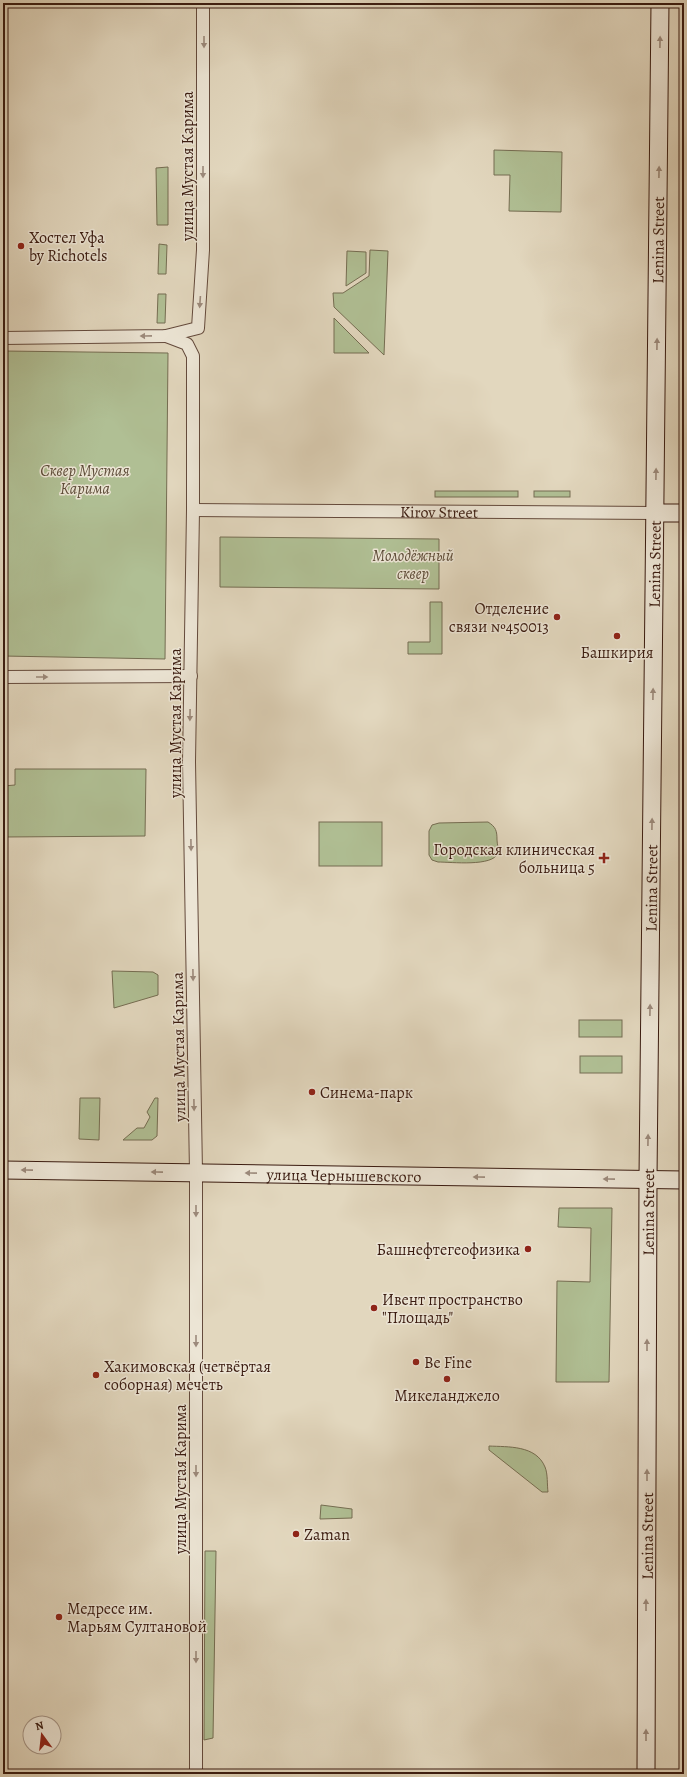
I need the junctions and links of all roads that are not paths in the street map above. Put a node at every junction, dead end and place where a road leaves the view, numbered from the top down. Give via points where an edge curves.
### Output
1 (204, 3) edge
2 (660, 3) edge
3 (166, 336) junction
4 (3, 338) edge
5 (193, 510) junction
6 (655, 513) junction
7 (684, 513) edge
8 (3, 676) edge
9 (191, 676) junction
10 (3, 1170) edge
11 (196, 1172) junction
12 (648, 1179) junction
13 (684, 1180) edge
14 (196, 1774) edge
15 (646, 1774) edge

1 -> 3 street, улица Мустая Карима via 203,250 198,328
6 -> 2 main road, Lenina Street
3 -> 4 street
3 - 5 street, улица Мустая Карима via 187,344 193,356
5 - 6 street, Kirov Street
5 - 9 street, улица Мустая Карима
6 - 7 main road, Kirov Street
12 -> 6 main road, Lenina Street
8 -> 9 street
9 -> 11 street, улица Мустая Карима via 189,762
11 -> 10 main road, улица Чернышевского
12 -> 11 main road, улица Чернышевского
11 -> 14 street, улица Мустая Карима
12 - 13 main road, улица Чернышевского
15 -> 12 main road, Lenina Street

